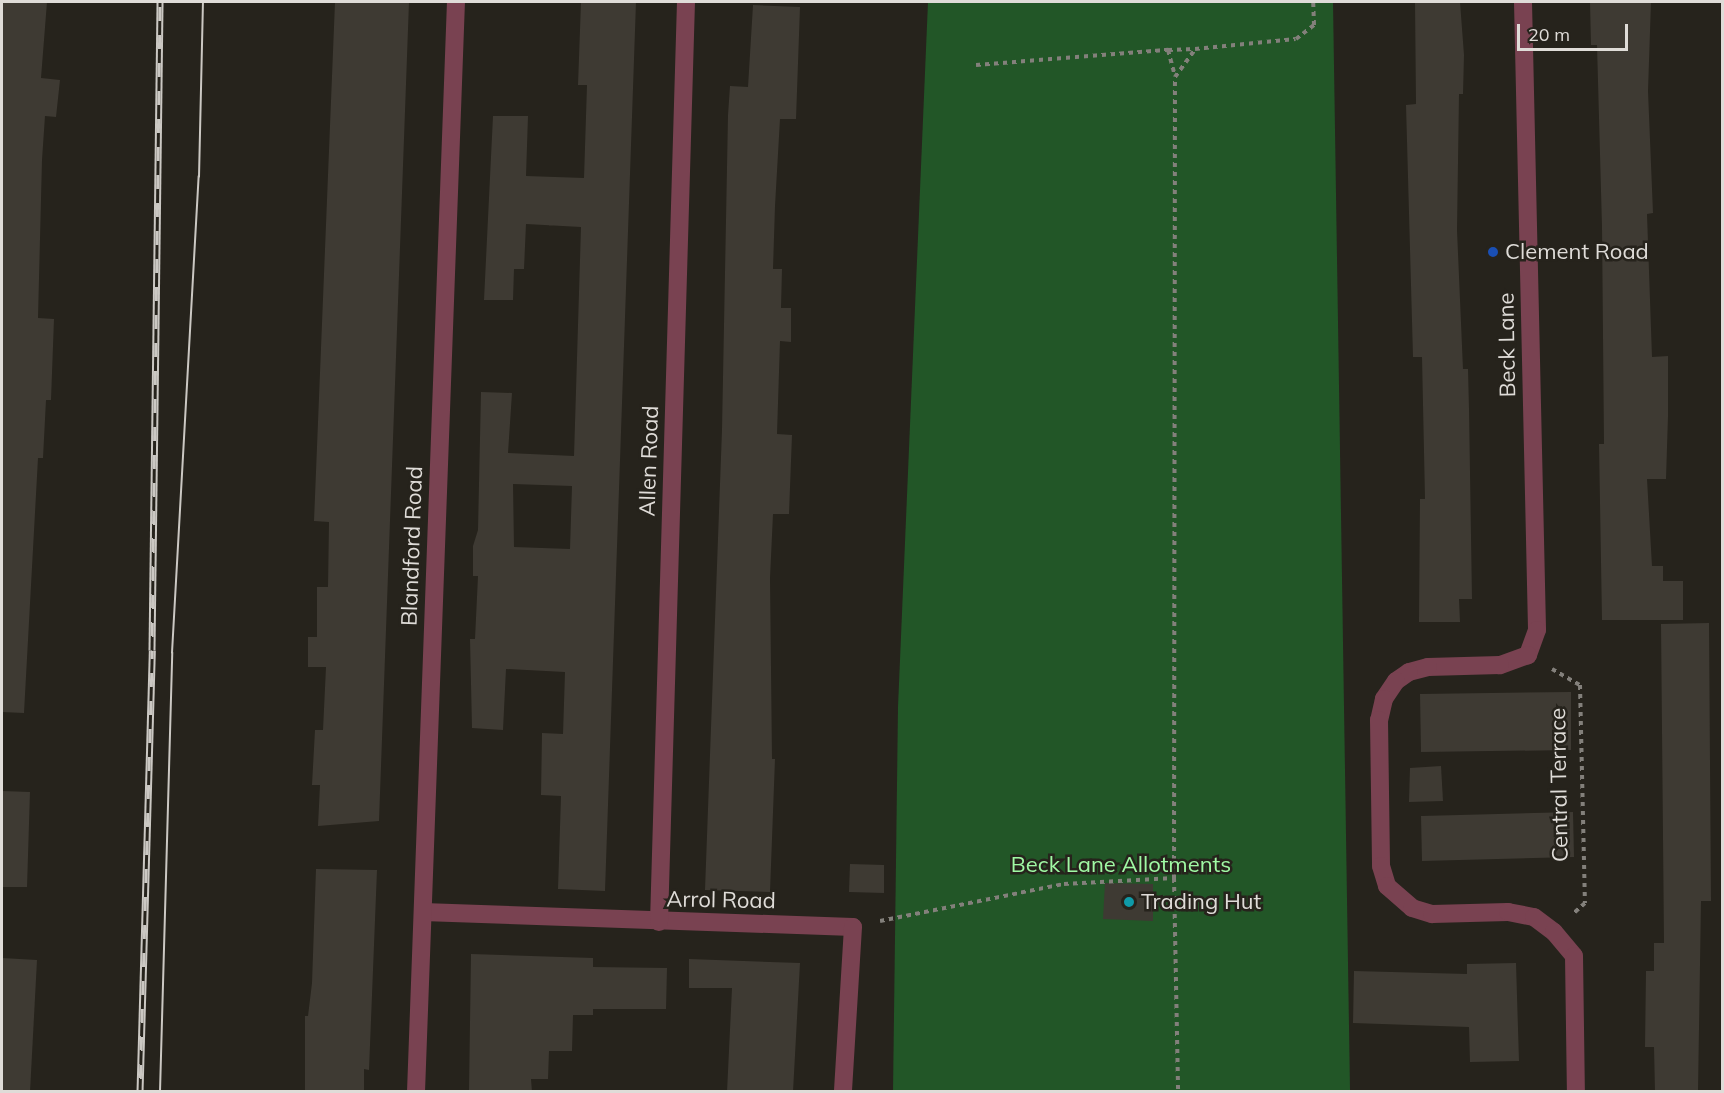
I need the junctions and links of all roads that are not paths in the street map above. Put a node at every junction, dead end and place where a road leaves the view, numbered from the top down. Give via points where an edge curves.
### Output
1 (456, 2) edge
2 (686, 2) edge
3 (1523, 2) edge
4 (423, 912) junction
5 (659, 922) junction
6 (416, 1092) edge
7 (843, 1092) edge
8 (1576, 1092) edge

1 - 4 street, Blandford Road
2 - 5 street, Allen Road
3 - 8 street, Beck Lane via 1538,630 1527,655 1500,665 1428,667 1409,672 1396,681 1384,699 1379,720 1381,866 1387,886 1412,908 1432,914 1508,912 1534,917 1554,932 1574,956
4 - 5 street, Arrol Road
4 - 6 street, Blandford Road
5 - 7 street, Arrol Road via 853,927

